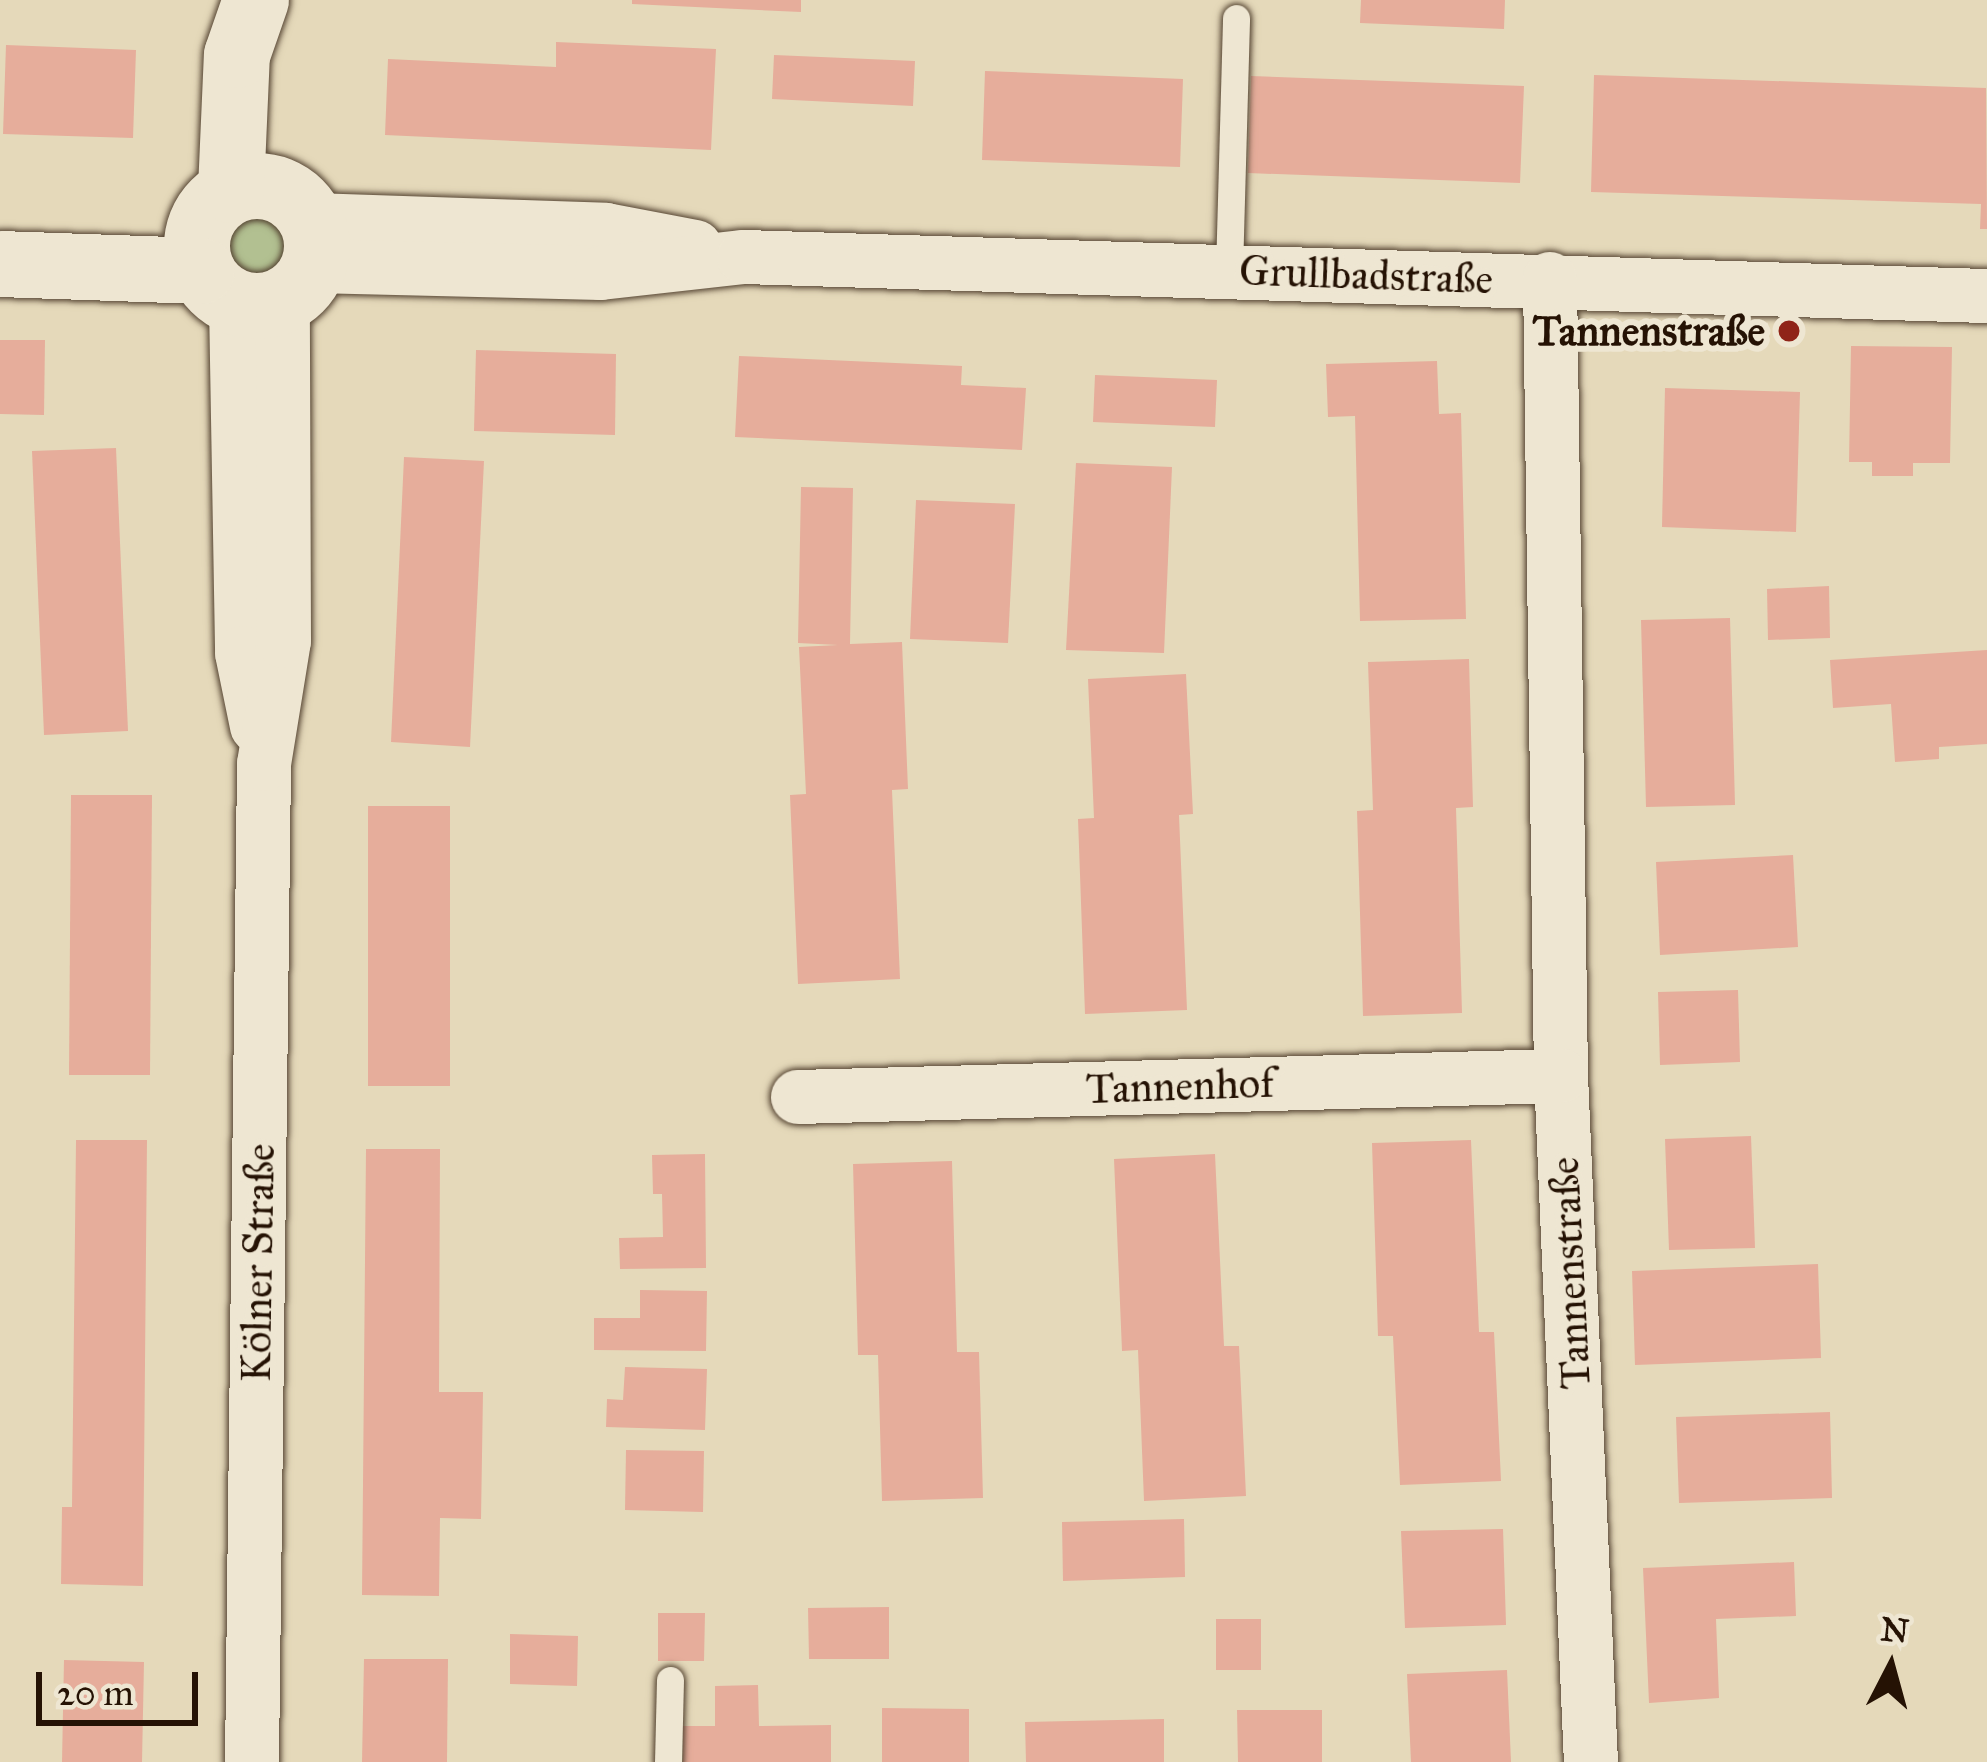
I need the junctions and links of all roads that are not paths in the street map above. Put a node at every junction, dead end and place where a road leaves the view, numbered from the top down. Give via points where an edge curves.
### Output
1 (257, 0) edge
2 (1236, 18) dead end
3 (0, 222) edge
4 (257, 245) junction
5 (0, 264) edge
6 (1229, 271) junction
7 (1550, 280) junction
8 (1987, 296) edge
9 (1561, 1076) junction
10 (798, 1096) dead end
11 (670, 1680) dead end
12 (252, 1762) edge
13 (668, 1762) edge
14 (1591, 1762) edge

1 - 4 street, Kölner Straße via 237,55
2 - 6 lane
3 - 4 street, Grullbadstraße
4 - 5 street, Grullbadstraße
4 - 6 street, Grullbadstraße via 606,230 744,257
4 - 12 street, Kölner Straße via 242,653 264,764
6 - 7 street, Grullbadstraße
7 - 8 street, Grullbadstraße
7 - 9 street, Tannenstraße
9 - 10 street, Tannenhof
9 - 14 street, Tannenstraße
11 - 13 lane

